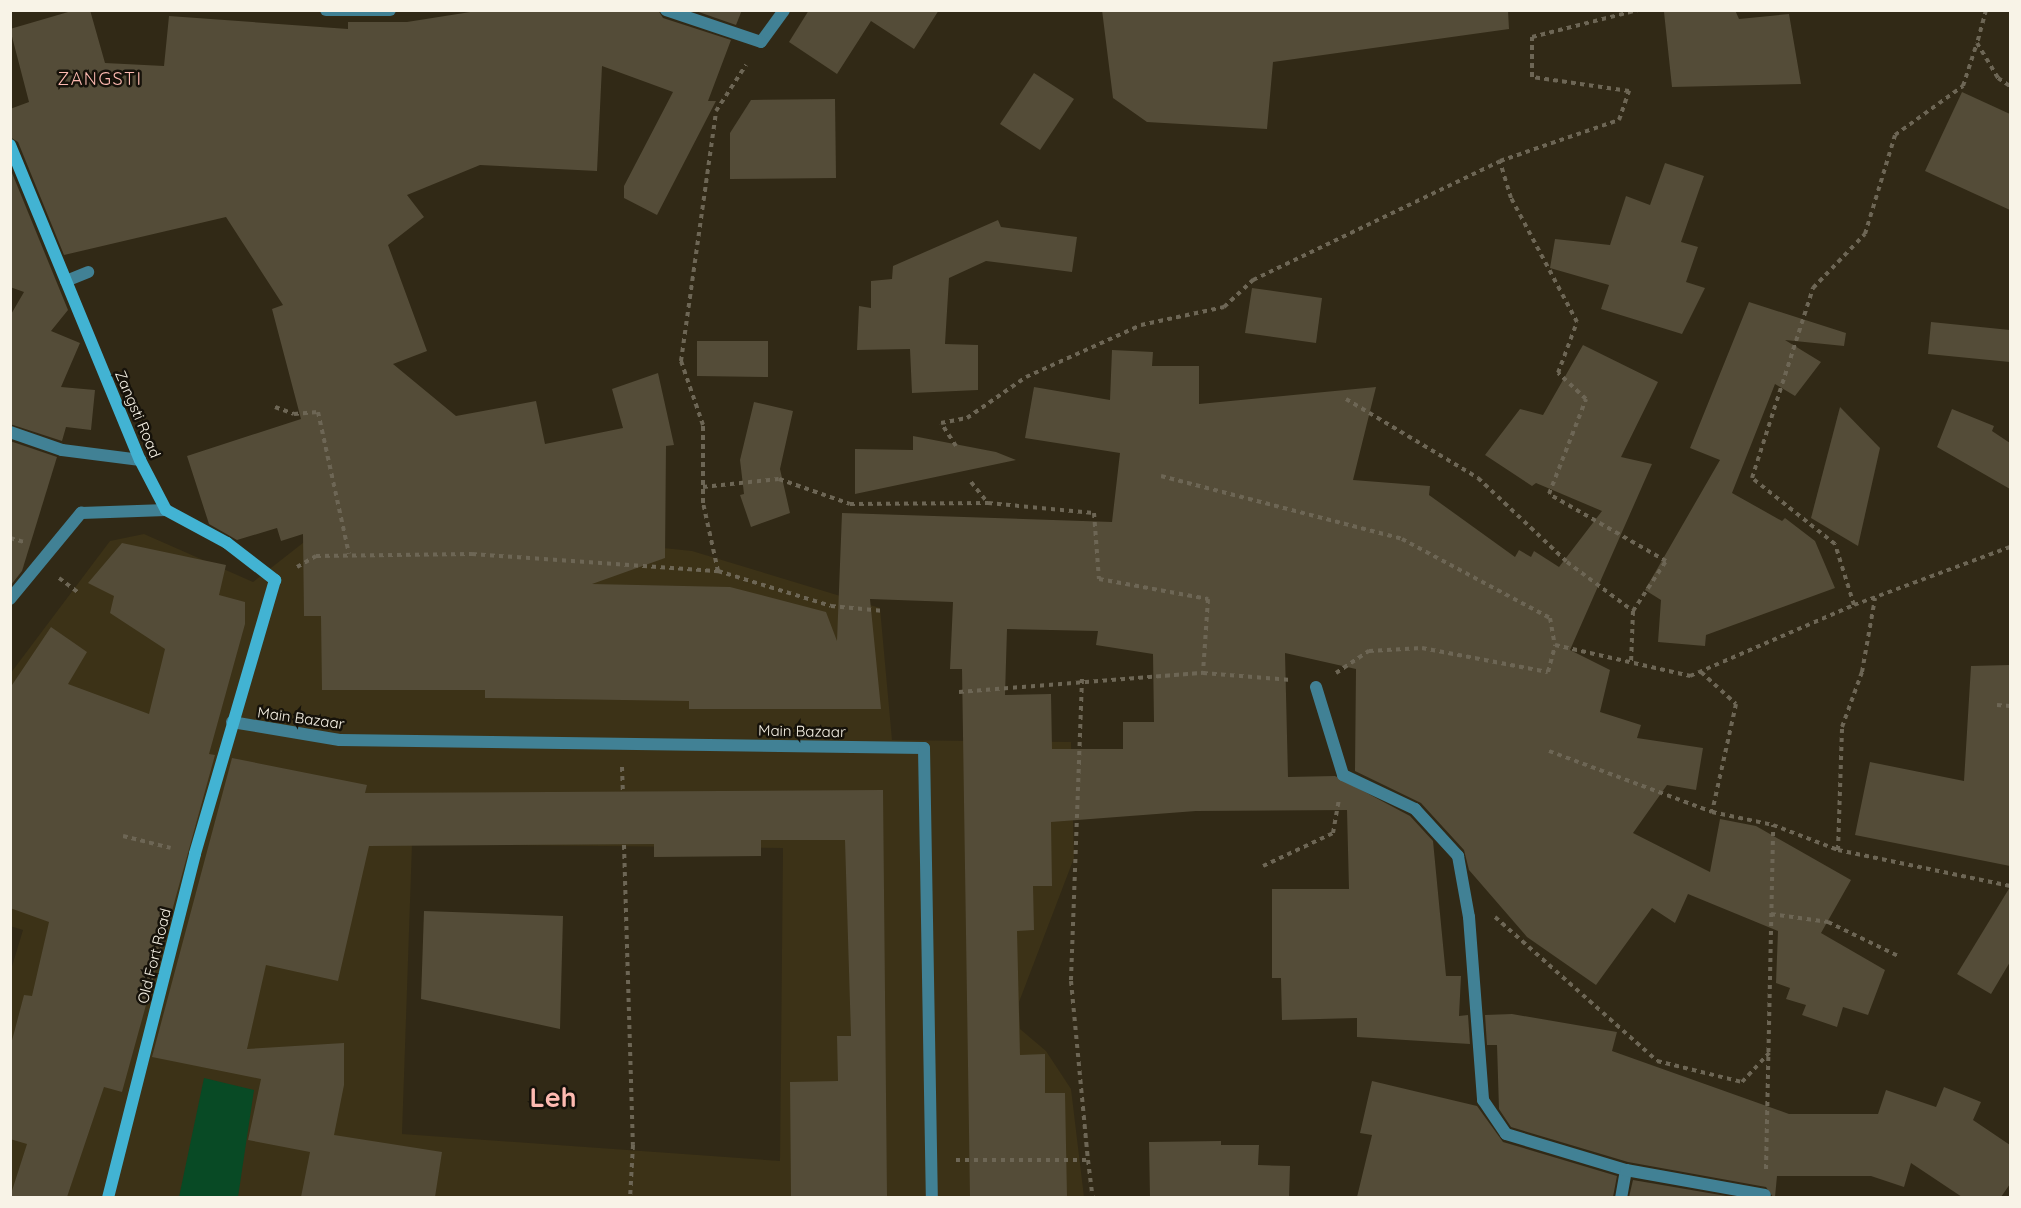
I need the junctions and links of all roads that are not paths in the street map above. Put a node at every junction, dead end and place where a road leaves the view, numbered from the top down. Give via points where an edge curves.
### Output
1 (326, 10) edge
2 (390, 10) edge
3 (666, 10) edge
4 (784, 10) edge
5 (10, 145) edge
6 (88, 272) dead end
7 (66, 281) junction
8 (10, 432) edge
9 (140, 460) junction
10 (166, 510) junction
11 (10, 599) edge
12 (1317, 687) road end
13 (232, 723) junction
14 (1626, 1170) junction
15 (1765, 1195) road end
16 (108, 1197) edge
17 (932, 1197) edge
18 (1621, 1197) edge

1 - 2 street
3 - 4 street via 761,42
5 - 7 main road, Zangsti Road
6 - 7 street
7 - 9 main road, Zangsti Road
8 - 9 street via 62,450
9 - 10 main road, Zangsti Road
10 - 11 street via 81,513
10 - 13 main road, Old Fort Road via 227,543 275,580
12 - 14 street via 1343,775 1415,809 1458,856 1469,917 1483,1100 1506,1134
13 - 16 main road, Old Fort Road
13 - 17 street, Main Bazaar via 340,740 924,748
14 - 15 street
14 - 18 street

